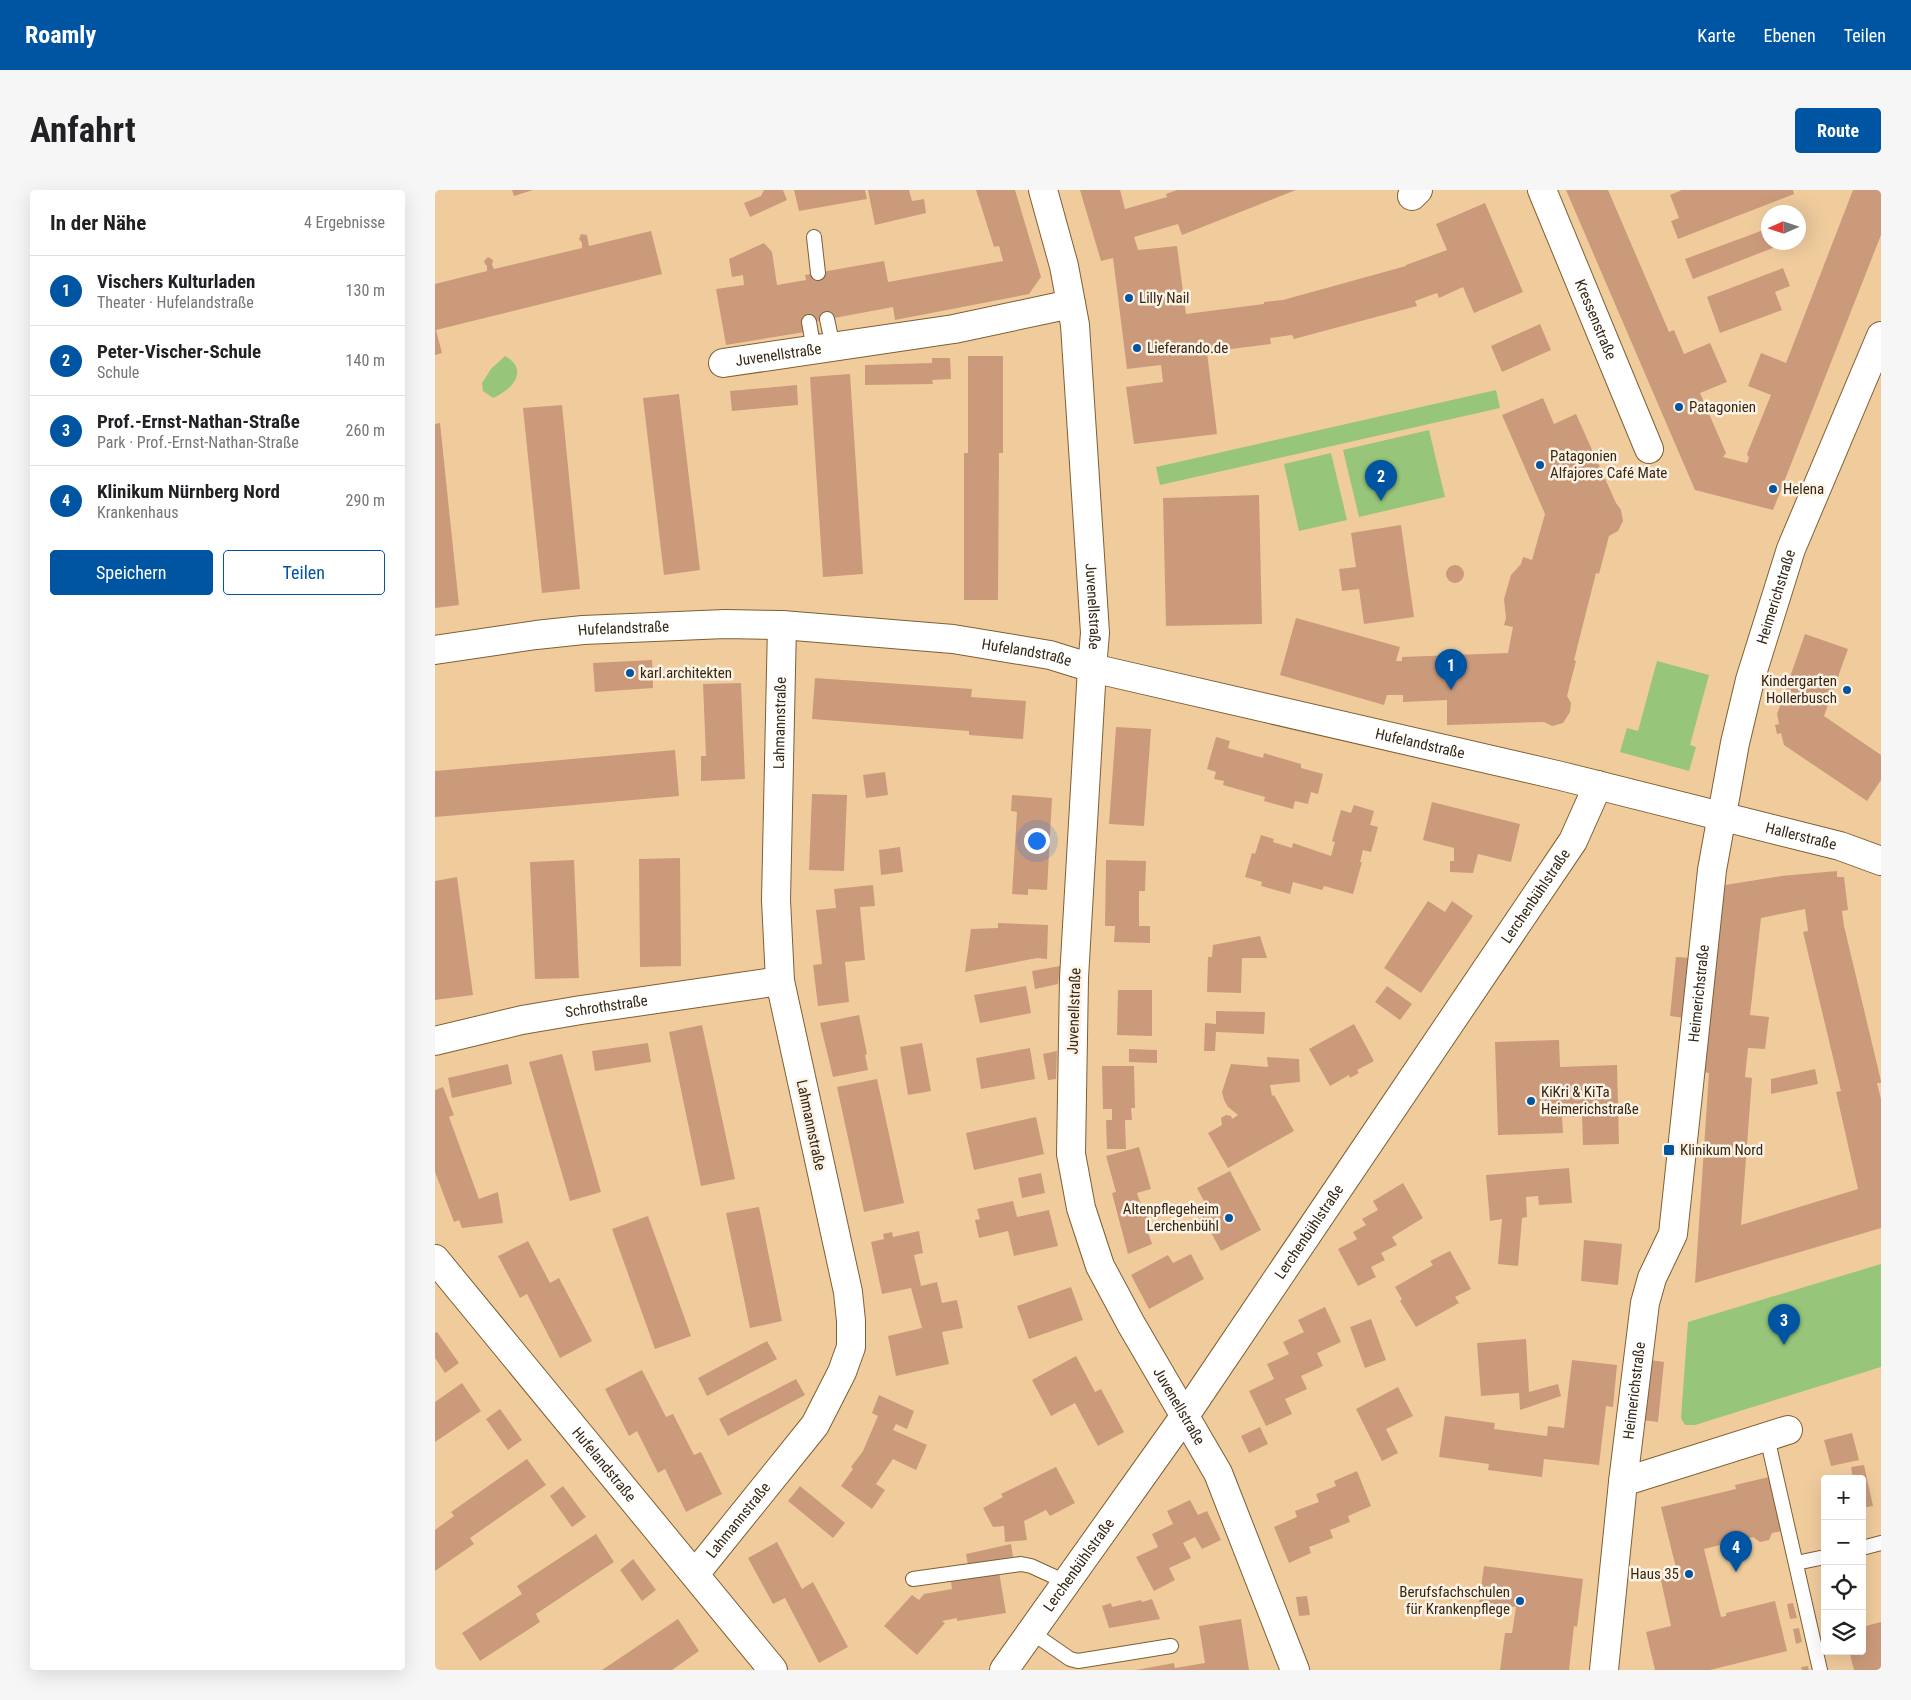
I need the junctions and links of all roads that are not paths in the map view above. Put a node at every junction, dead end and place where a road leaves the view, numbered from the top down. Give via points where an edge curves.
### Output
1 (1043, 190) edge
2 (1543, 190) edge
3 (814, 237) dead end
4 (818, 273) dead end
5 (1071, 304) junction
6 (827, 319) dead end
7 (809, 322) dead end
8 (1881, 336) edge
9 (823, 349) junction
10 (723, 363) dead end
11 (1649, 449) dead end
12 (782, 625) junction
13 (435, 650) edge
14 (1092, 668) junction
15 (1598, 785) junction
16 (1721, 817) junction
17 (1881, 861) edge
18 (780, 981) junction
19 (435, 1042) edge
20 (435, 1259) edge
21 (1184, 1417) junction
22 (1777, 1434) joint
23 (1623, 1482) junction
24 (1881, 1543) edge
25 (1866, 1547) edge
26 (1821, 1558) edge
27 (1796, 1563) junction
28 (695, 1574) junction
29 (913, 1580) dead end
30 (1066, 1582) junction
31 (1031, 1632) junction
32 (1171, 1646) dead end
33 (773, 1670) edge
34 (1004, 1670) edge
35 (1295, 1670) edge
36 (1604, 1670) edge
37 (1820, 1670) edge

1 - 5 street, Juvenellstraße
2 - 11 street, Kressenstraße
3 - 4 lane
5 - 9 street, Juvenellstraße via 954,329
5 - 14 street, Juvenellstraße via 1095,626
6 - 9 lane
7 - 9 lane
8 - 16 street, Heimerichstraße via 1789,554 1750,680
9 - 10 street, Juvenellstraße
12 - 13 street, Hufelandstraße via 583,630
12 - 14 street, Hufelandstraße via 953,639 1050,655
12 - 18 street, Lahmannstraße via 776,900
14 - 15 street, Hufelandstraße
14 - 21 street, Juvenellstraße via 1075,978 1071,1154 1081,1208 1099,1266
15 - 16 street, Hufelandstraße
15 - 21 street, Lerchenbühlstraße via 1573,841
16 - 17 street, Hallerstraße via 1840,846
16 - 23 street, Heimerichstraße via 1712,870 1673,1234 1651,1278 1645,1303
18 - 19 street, Schrothstraße via 522,1020
18 - 28 street, Lahmannstraße via 848,1292 851,1347 815,1425
20 - 28 street, Hufelandstraße
21 - 30 street, Lerchenbühlstraße
21 - 35 street, Juvenellstraße via 1218,1473
22 - 23 street
22 - 27 lane
23 - 36 street, Heimerichstraße
24 - 25 lane
26 - 27 lane
27 - 37 lane
28 - 33 street, Hufelandstraße
29 - 30 lane via 1021,1564
30 - 31 street, Lerchenbühlstraße
31 - 32 lane via 1078,1661
31 - 34 street, Lerchenbühlstraße

